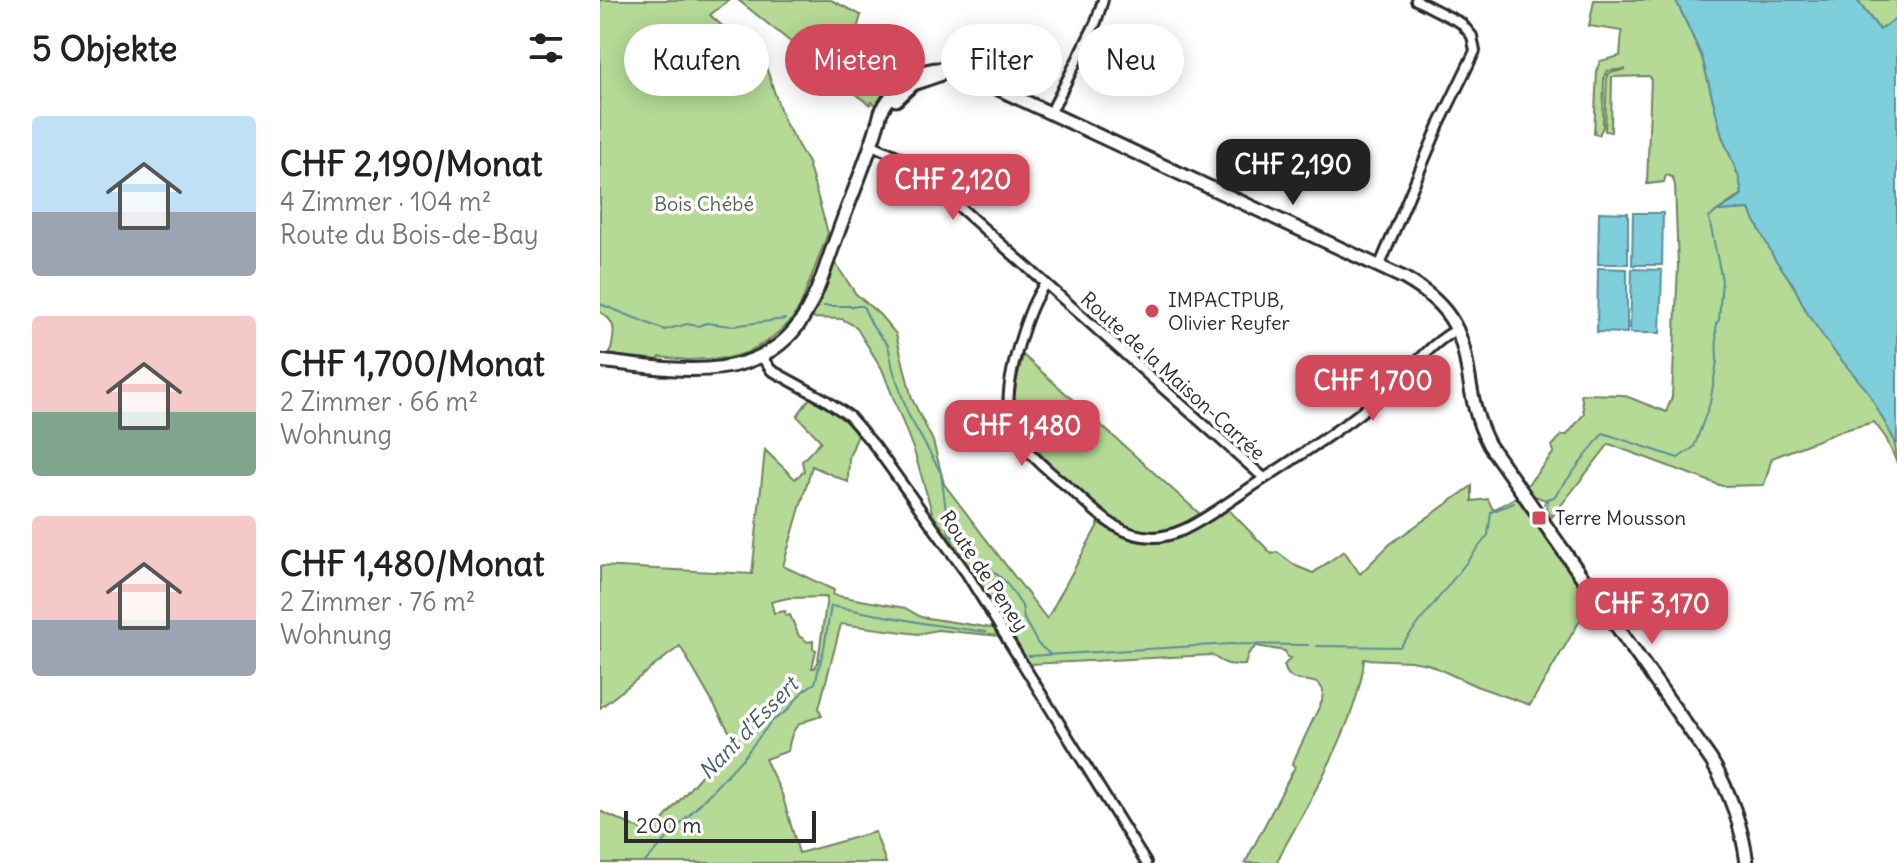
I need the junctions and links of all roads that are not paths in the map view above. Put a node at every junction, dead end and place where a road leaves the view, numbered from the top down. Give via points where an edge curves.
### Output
1 (1103, 0) edge
2 (1416, 0) edge
3 (1051, 112) junction
4 (870, 144) junction
5 (1379, 267) junction
6 (1045, 284) junction
7 (1458, 329) junction
8 (761, 356) junction
9 (600, 361) edge
10 (1264, 478) junction
11 (1146, 863) edge
12 (1747, 863) edge

1 - 3 street
2 - 5 street via 1465,26 1475,51
3 - 4 main road via 948,69 919,73 894,91
3 - 5 main road
4 - 6 street, Route de la Maison-Carrée via 906,161
4 - 8 main road via 809,306 793,331
5 - 7 main road via 1429,294
6 - 10 street, Route de la Maison-Carrée
6 - 10 street via 1032,303 1010,384 1012,425 1022,443 1101,517 1120,530 1159,537 1185,529
7 - 10 street, Route de la Maison-Carrée via 1374,403
7 - 12 main road via 1475,409 1489,445 1711,760 1737,815
8 - 9 main road via 710,370
8 - 11 street, Route de Peney via 771,370 849,416 874,445 981,596

